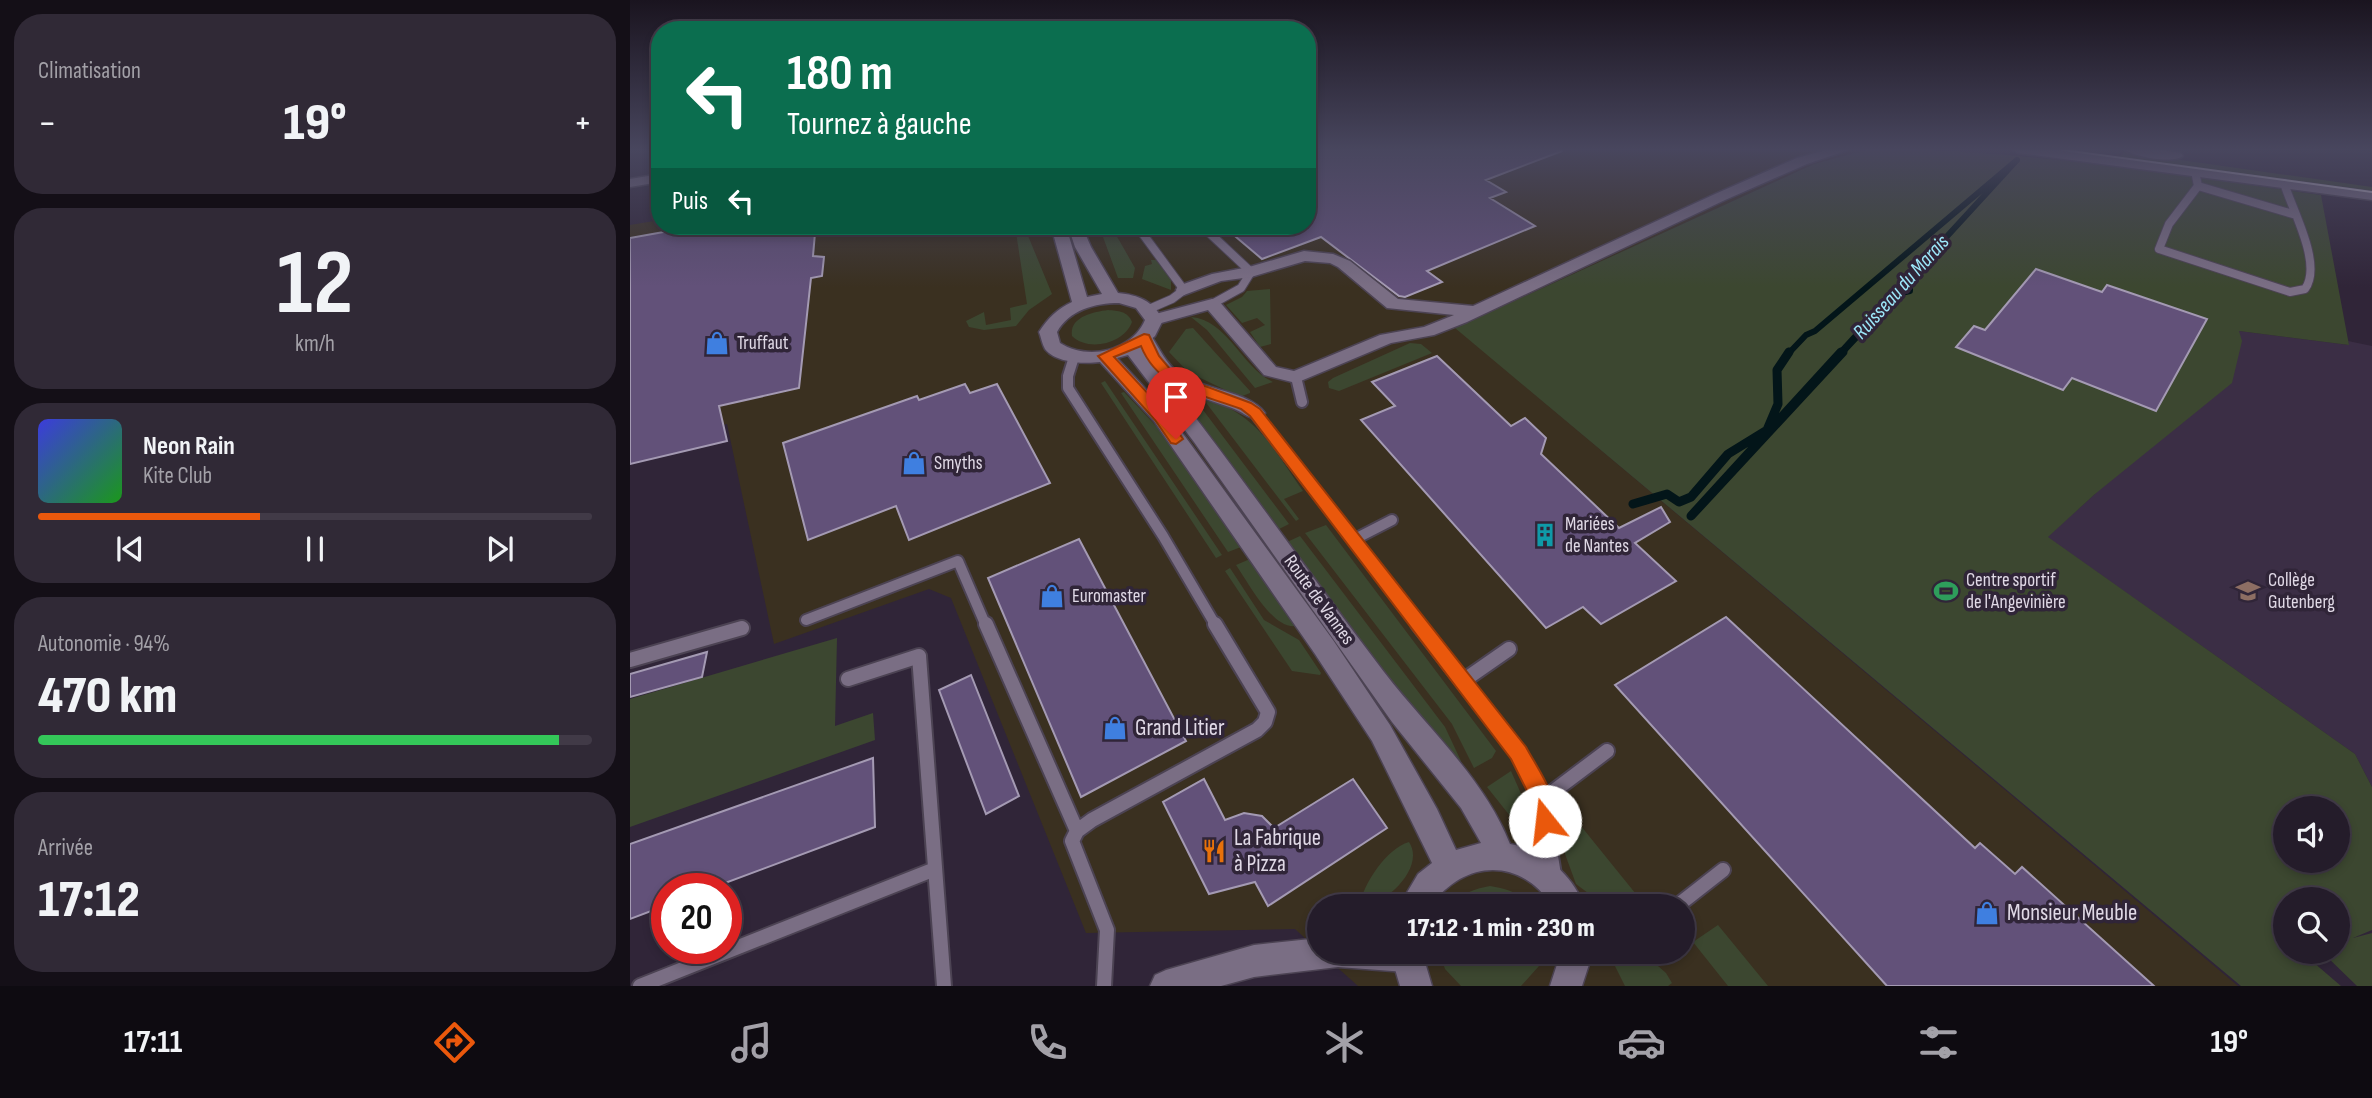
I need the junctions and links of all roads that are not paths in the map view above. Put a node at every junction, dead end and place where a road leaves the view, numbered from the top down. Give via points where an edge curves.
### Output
1 (1726, 195) edge
2 (2191, 195) edge
3 (2228, 195) edge
4 (2289, 195) edge
5 (2296, 215) junction
6 (1061, 235) edge
7 (1078, 235) edge
8 (1144, 235) edge
9 (1212, 235) edge
10 (1251, 272) junction
11 (1184, 290) junction
12 (1112, 298) junction
13 (1081, 304) junction
14 (1212, 304) junction
15 (1393, 304) junction
16 (1474, 311) junction
17 (1151, 314) junction
18 (1387, 339) junction
19 (1138, 342) junction
20 (1105, 356) junction
21 (1074, 357) junction
22 (1296, 377) junction
23 (1303, 402) dead end
24 (1255, 413) joint
25 (1392, 520) dead end
26 (1353, 540) junction
27 (806, 620) dead end
28 (742, 628) dead end
29 (1509, 649) dead end
30 (630, 660) edge
31 (848, 679) dead end
32 (1463, 681) junction
33 (1607, 751) dead end
34 (1542, 800) junction
35 (1077, 831) junction
36 (1500, 856) junction
37 (1449, 867) junction
38 (935, 869) junction
39 (1723, 870) dead end
40 (1422, 894) edge
41 (1560, 894) edge
42 (1562, 894) edge
43 (1692, 894) edge
44 (1307, 955) edge
45 (1409, 964) edge
46 (640, 986) edge
47 (944, 986) edge
48 (1104, 986) edge
49 (1166, 986) edge
50 (1416, 986) edge

1 - 16 street
2 - 5 lane via 2169,224 2159,250 2290,292 2305,289 2310,282 2307,240
3 - 5 lane
4 - 5 lane
6 - 13 street
7 - 12 street
8 - 11 lane
9 - 10 lane
10 - 11 street via 1218,277
10 - 14 lane via 1241,288
10 - 15 street via 1304,256 1333,259
11 - 17 lane
12 - 13 street
12 - 17 street via 1136,301
13 - 21 street via 1056,320 1048,336 1057,351
14 - 17 street
14 - 22 street via 1270,371
15 - 16 street
15 - 18 street via 1394,321
16 - 18 street via 1428,331
17 - 19 street
18 - 22 street
19 - 20 street
19 - 24 street via 1170,378
19 - 36 street, Route de Vannes via 1400,713 1464,792 1494,835
20 - 21 street
20 - 37 street, Route de Vannes via 1161,417 1324,647 1381,733
21 - 35 lane via 1068,388 1268,712 1257,730
22 - 23 lane
24 - 26 lane
25 - 26 lane
26 - 32 lane
27 - 35 lane via 958,561
28 - 30 lane
29 - 32 lane
31 - 38 lane via 919,656
32 - 34 lane via 1518,753
33 - 34 lane
34 - 42 lane
35 - 48 lane via 1072,841 1107,930
36 - 37 street via 1474,858
36 - 41 street via 1527,863
37 - 40 street
38 - 46 lane
38 - 47 lane
39 - 43 lane
44 - 49 street via 1254,961
45 - 50 street

